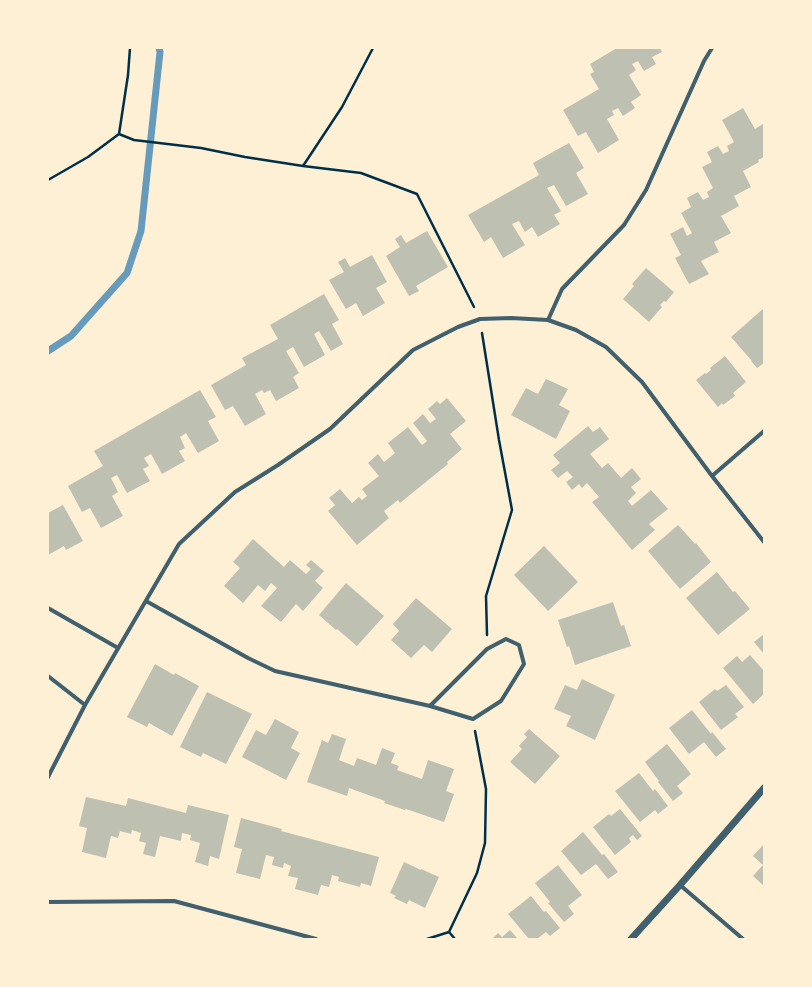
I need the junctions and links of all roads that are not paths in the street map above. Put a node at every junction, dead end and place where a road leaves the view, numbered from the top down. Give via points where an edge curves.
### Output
1 (712, 48) edge
2 (548, 320) junction
3 (764, 431) edge
4 (712, 476) junction
5 (764, 542) edge
6 (146, 601) junction
7 (48, 608) edge
8 (118, 648) junction
9 (48, 676) edge
10 (85, 705) junction
11 (430, 706) junction
12 (48, 777) edge
13 (764, 788) edge
14 (680, 885) junction
15 (48, 902) edge
16 (316, 939) edge
17 (631, 939) edge
18 (743, 939) edge

1 - 2 street via 642,196 624,225 562,289
2 - 4 street via 576,330 606,347 642,382
2 - 6 street via 480,319 413,350 330,430 235,492 179,544
3 - 4 street
4 - 5 street
6 - 8 street
6 - 11 street via 275,671
7 - 8 street
8 - 10 street
9 - 10 street
10 - 12 street
11 - 11 street via 487,649 506,639 519,645 524,664 501,701 473,719
13 - 14 street
14 - 17 street
14 - 18 street
15 - 16 street via 174,901

